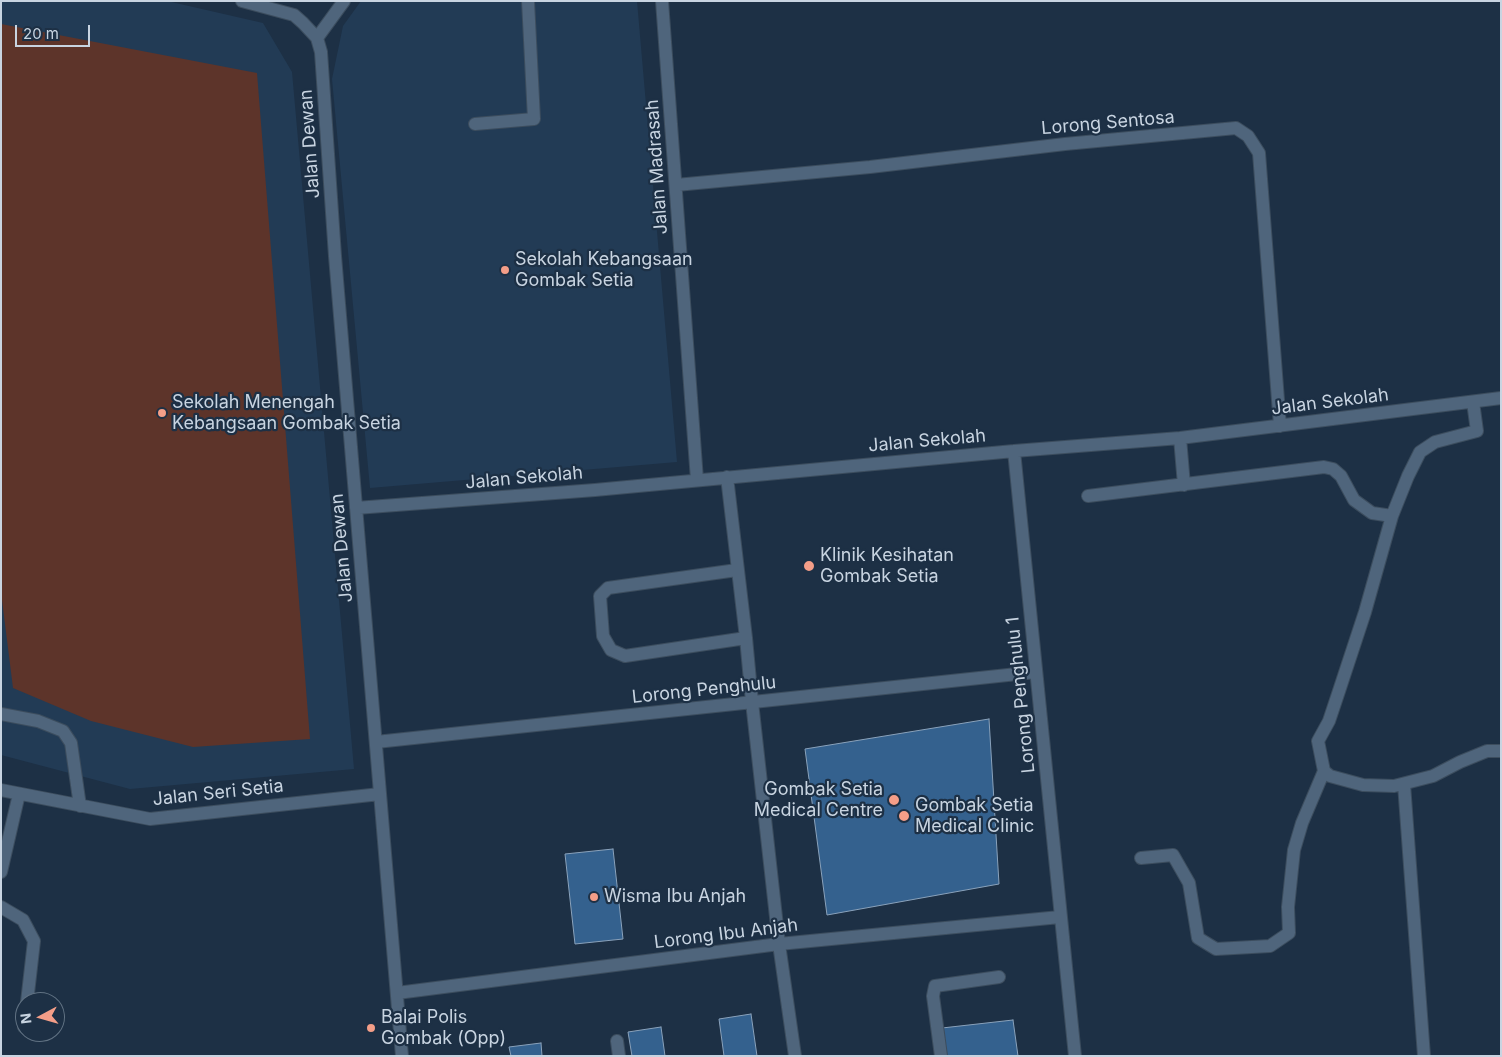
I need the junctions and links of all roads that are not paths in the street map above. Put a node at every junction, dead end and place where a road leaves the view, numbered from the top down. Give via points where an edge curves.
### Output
1 (242, 1) edge
2 (344, 1) edge
3 (528, 1) edge
4 (662, 1) edge
5 (317, 38) junction
6 (476, 124) dead end
7 (676, 185) junction
8 (1501, 398) edge
9 (1473, 402) junction
10 (1280, 426) junction
11 (1180, 438) junction
12 (1014, 451) junction
13 (727, 477) junction
14 (697, 480) junction
15 (1184, 485) junction
16 (1088, 496) dead end
17 (356, 508) junction
18 (1392, 516) junction
19 (737, 570) junction
20 (746, 638) junction
21 (1036, 672) junction
22 (752, 702) junction
23 (1, 714) edge
24 (376, 742) junction
25 (1501, 751) edge
26 (1324, 771) junction
27 (1404, 784) junction
28 (1, 790) edge
29 (19, 794) junction
30 (380, 794) junction
31 (80, 806) junction
32 (1141, 858) dead end
33 (1, 872) edge
34 (1, 907) edge
35 (1060, 917) junction
36 (779, 944) junction
37 (999, 978) dead end
38 (28, 992) edge
39 (397, 993) junction
40 (617, 1041) dead end
41 (402, 1056) edge
42 (619, 1056) edge
43 (795, 1056) edge
44 (941, 1056) edge
45 (1075, 1056) edge
46 (1424, 1056) edge

1 - 5 street via 294,15
2 - 5 street
3 - 6 street via 534,119
4 - 7 street, Jalan Madrasah
5 - 17 street, Jalan Dewan via 321,52
7 - 10 street, Lorong Sentosa via 1236,128 1248,136 1259,152
7 - 14 street, Jalan Madrasah
8 - 9 street, Jalan Sekolah
9 - 10 street, Jalan Sekolah
9 - 18 street via 1477,431 1435,442 1420,452
10 - 11 street, Jalan Sekolah
11 - 12 street, Jalan Sekolah
11 - 15 street
12 - 13 street, Jalan Sekolah
12 - 21 street, Lorong Penghulu 1
13 - 14 street, Jalan Sekolah
13 - 19 street
14 - 17 street, Jalan Sekolah
15 - 16 street
15 - 18 street via 1333,469 1341,476 1354,500 1372,513
17 - 24 street, Jalan Dewan
18 - 26 street via 1365,612 1329,721 1318,741
19 - 20 street
19 - 20 street via 608,588 600,596 603,636 611,650 625,656
20 - 22 street
21 - 22 street, Lorong Penghulu
21 - 35 street, Lorong Penghulu 1
22 - 24 street, Lorong Penghulu
22 - 36 street
23 - 31 street via 38,721 63,731 71,743
24 - 30 street, Jalan Dewan
25 - 27 street via 1487,751 1432,776
26 - 27 street via 1330,776 1364,785
26 - 32 street via 1294,850 1288,933 1270,946 1216,949 1198,938 1189,882 1173,855
27 - 46 street
28 - 29 street, Jalan Seri Setia
29 - 31 street, Jalan Seri Setia
29 - 33 street
30 - 31 street, Jalan Seri Setia via 150,819
30 - 39 street, Jalan Dewan
34 - 38 street via 23,920 34,941
35 - 36 street, Lorong Ibu Anjah
35 - 45 street, Lorong Penghulu 1
36 - 39 street, Lorong Ibu Anjah
36 - 43 street
37 - 44 street via 935,986
39 - 41 street, Jalan Dewan
40 - 42 street

